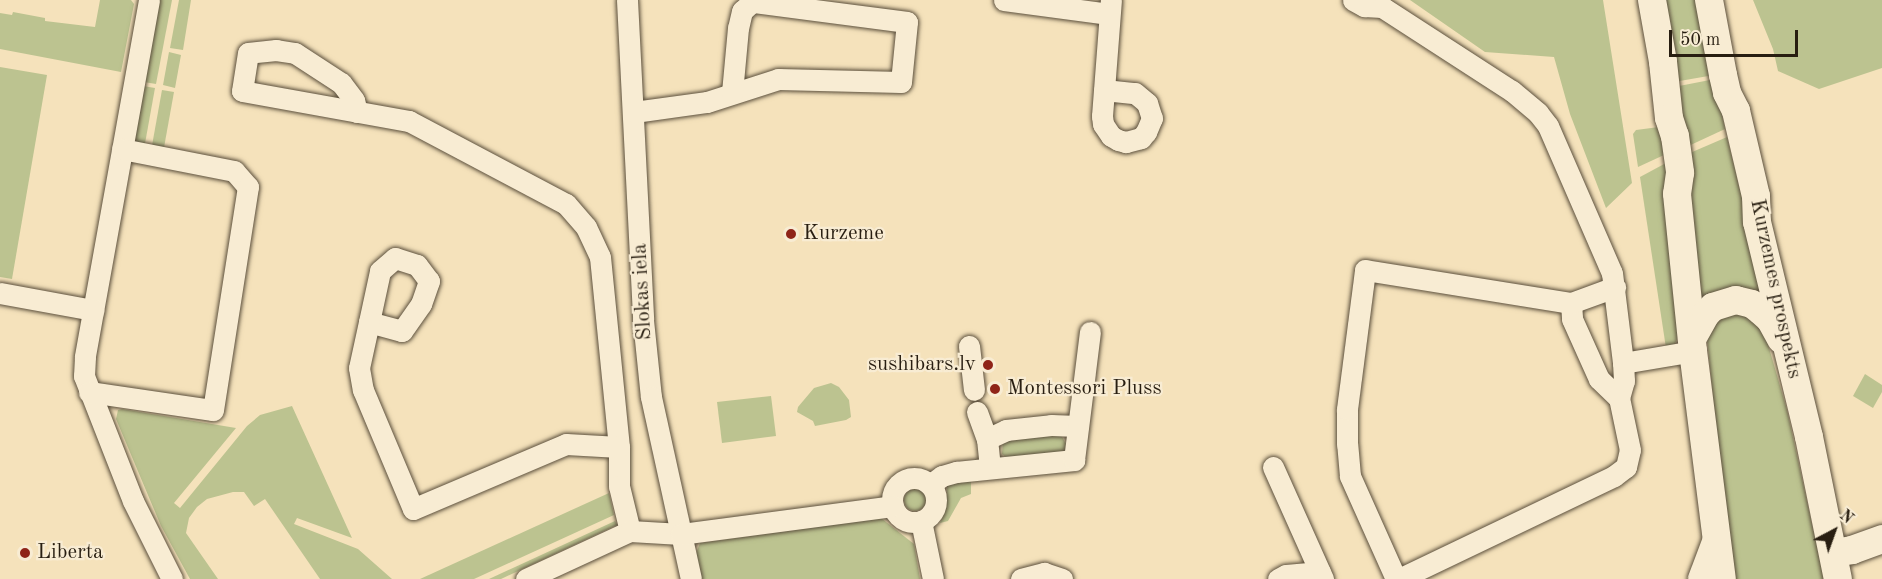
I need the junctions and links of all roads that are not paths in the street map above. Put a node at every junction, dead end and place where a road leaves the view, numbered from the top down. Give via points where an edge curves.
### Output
1 (149, 0) edge
2 (627, 0) edge
3 (1004, 0) edge
4 (1353, 0) edge
5 (1652, 0) edge
6 (1709, 0) edge
7 (1383, 3) edge
8 (1110, 7) edge
9 (1104, 90) dead end
10 (732, 93) junction
11 (357, 112) junction
12 (634, 112) junction
13 (122, 149) junction
14 (1615, 287) junction
15 (0, 293) edge
16 (1571, 303) junction
17 (93, 310) junction
18 (369, 322) dead end
19 (1090, 332) dead end
20 (1784, 343) junction
21 (1692, 345) junction
22 (969, 346) dead end
23 (1623, 363) junction
24 (975, 390) dead end
25 (88, 392) junction
26 (1619, 398) junction
27 (977, 412) dead end
28 (1078, 426) junction
29 (987, 439) junction
30 (619, 447) junction
31 (1273, 466) dead end
32 (990, 468) junction
33 (930, 484) junction
34 (893, 506) junction
35 (921, 520) junction
36 (630, 531) junction
37 (681, 534) junction
38 (1716, 539) junction
39 (1882, 539) edge
40 (1836, 566) edge
41 (1322, 575) edge
42 (172, 579) edge
43 (526, 579) edge
44 (691, 579) edge
45 (933, 579) edge
46 (1021, 579) edge
47 (1062, 579) edge
48 (1278, 579) edge
49 (1397, 579) edge
50 (1701, 579) edge
51 (1722, 579) edge

1 - 13 street
2 - 12 street, Slokas iela
3 - 8 street
4 - 7 street via 1364,6
5 - 21 main road via 1680,173 1677,194
6 - 20 main road, Kurzemes prospekts via 1727,93 1736,111 1756,196 1757,222
7 - 14 street via 1538,113 1560,150 1607,256
8 - 9 street
10 - 10 street via 778,79 901,82 907,22 752,2 742,11 738,28
10 - 12 street via 707,102
11 - 11 street via 242,91 248,53 295,52 341,83 354,100
11 - 30 street via 409,121 566,204 586,227 600,257
12 - 37 street, Slokas iela via 643,320 651,397
13 - 17 street
13 - 25 street via 234,171 248,187 213,410
14 - 16 street
14 - 23 street
15 - 17 street
16 - 26 street via 1572,319 1599,379
16 - 49 street via 1365,270 1347,409 1350,476
17 - 25 street via 84,357
18 - 30 street via 359,368 361,383 412,509 566,444
19 - 28 street
20 - 21 main road via 1770,319 1752,304 1736,300 1713,307 1706,314
20 - 40 main road, Kurzemes prospekts
21 - 23 street
21 - 38 main road
22 - 24 street
23 - 26 street via 1624,381
25 - 42 street via 137,511
26 - 49 street via 1630,450 1626,467
27 - 29 street
28 - 29 street via 1006,430
28 - 32 street via 1074,460
29 - 32 street
30 - 36 street via 619,486
31 - 41 street
32 - 33 street via 948,474
33 - 34 street via 914,478 902,482 894,492
33 - 35 street via 936,504 930,515
34 - 35 street via 898,516
34 - 37 street
35 - 45 street
36 - 37 street
36 - 43 street
37 - 44 street, Slokas iela
38 - 50 street
38 - 51 main road
39 - 40 main road via 1852,550
41 - 48 street
46 - 47 street via 1044,573

